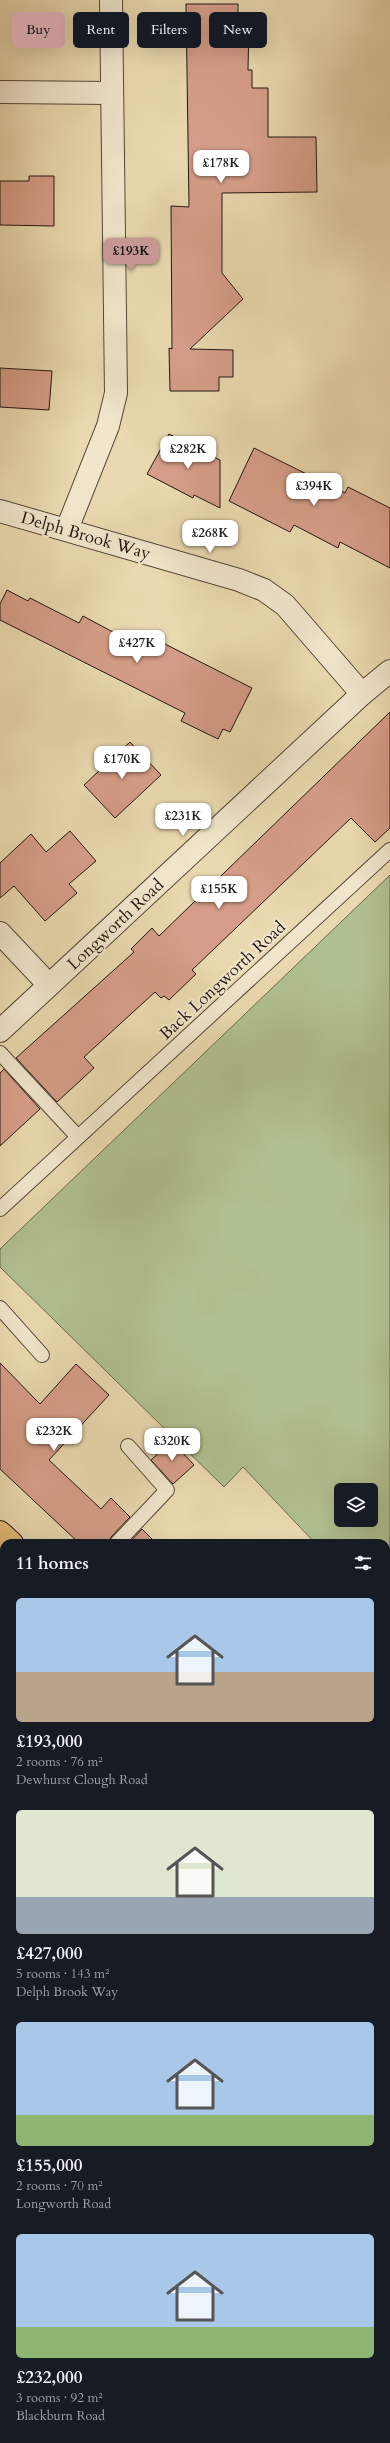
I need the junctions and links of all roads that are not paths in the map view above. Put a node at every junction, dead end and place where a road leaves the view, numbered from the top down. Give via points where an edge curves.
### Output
1 (111, 0) edge
2 (0, 92) edge
3 (111, 93) junction
4 (0, 511) edge
5 (67, 529) junction
6 (390, 671) edge
7 (362, 694) junction
8 (390, 850) edge
9 (0, 933) edge
10 (49, 985) junction
11 (0, 1031) edge
12 (0, 1053) edge
13 (78, 1137) junction
14 (0, 1208) edge
15 (0, 1308) edge
16 (42, 1355) dead end
17 (128, 1446) dead end
18 (0, 1532) edge
19 (8, 1539) edge
20 (122, 1539) edge

1 - 3 street
2 - 3 street
3 - 5 street via 116,393 108,426
4 - 5 street, Delph Brook Way
5 - 7 street, Delph Brook Way via 239,580 264,590 285,605
6 - 7 street, Longworth Road
7 - 10 street, Longworth Road
8 - 13 lane, Back Longworth Road
9 - 10 street
10 - 11 street, Longworth Road
12 - 13 lane
13 - 14 lane, Back Longworth Road
15 - 16 lane
17 - 20 lane via 167,1490
18 - 19 highway

